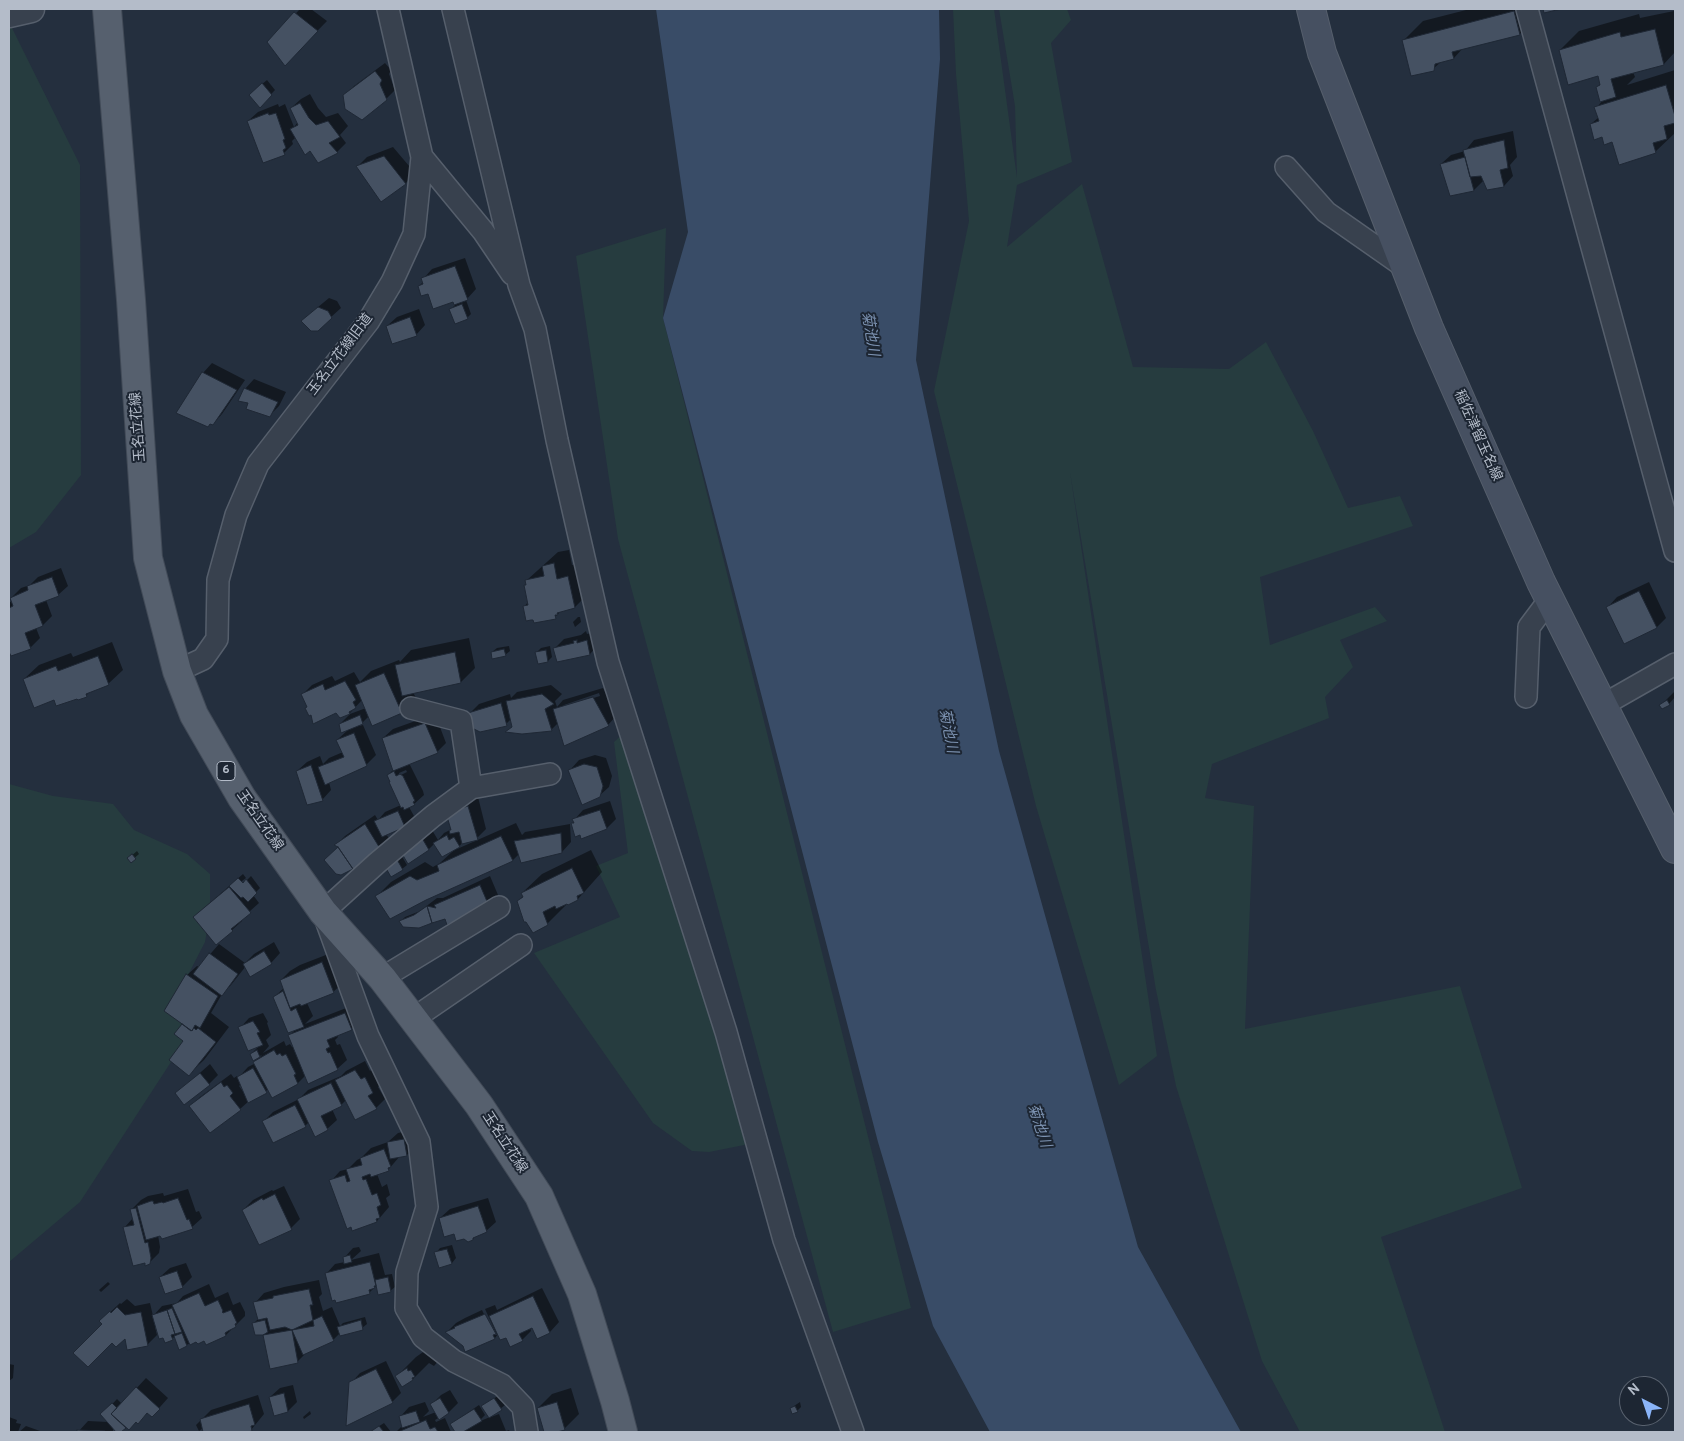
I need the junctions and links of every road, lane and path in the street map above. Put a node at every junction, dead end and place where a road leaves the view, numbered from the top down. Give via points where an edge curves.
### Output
1 (31, 9) edge
2 (107, 9) edge
3 (388, 9) edge
4 (453, 9) edge
5 (1311, 9) edge
6 (1527, 9) edge
7 (9, 14) edge
8 (422, 157) junction
9 (1286, 167) dead end
10 (1406, 268) junction
11 (519, 285) junction
12 (1675, 551) edge
13 (1550, 599) junction
14 (1675, 664) edge
15 (177, 671) junction
16 (1526, 697) dead end
17 (1603, 704) junction
18 (411, 708) dead end
19 (550, 774) dead end
20 (471, 788) junction
21 (1675, 849) edge
22 (499, 907) dead end
23 (323, 912) junction
24 (521, 945) dead end
25 (382, 978) junction
26 (413, 1018) junction
27 (527, 1432) edge
28 (623, 1432) edge
29 (852, 1432) edge

1 - 7 street
2 - 15 main road, 玉名立花線 / 6 via 148,558
3 - 8 street, 玉名立花線旧道
4 - 11 street
5 - 10 main road, 稲佐津留玉名線 via 1322,53
6 - 12 street
8 - 11 street via 483,231
8 - 15 street, 玉名立花線旧道 via 414,234 392,282 368,322 258,464 236,515 218,580 217,639 203,659
9 - 10 street via 1326,212
10 - 13 main road, 稲佐津留玉名線 via 1429,328
11 - 29 street via 535,329 608,662 726,1032 784,1240
13 - 16 street via 1529,627
13 - 17 main road, 稲佐津留玉名線
14 - 17 street
15 - 23 main road, 玉名立花線 / 6 via 194,715 237,790
17 - 21 main road, 稲佐津留玉名線
18 - 20 street via 461,721
19 - 20 street
20 - 23 street via 376,863
22 - 25 street
23 - 25 main road, 玉名立花線 / 6
23 - 27 street, 6 via 368,1036 419,1142 427,1207 407,1272 406,1308 423,1337 454,1361 502,1385 523,1407
24 - 26 street
25 - 26 main road, 玉名立花線 / 6
26 - 28 main road, 玉名立花線 / 6 via 479,1105 539,1196 582,1294

